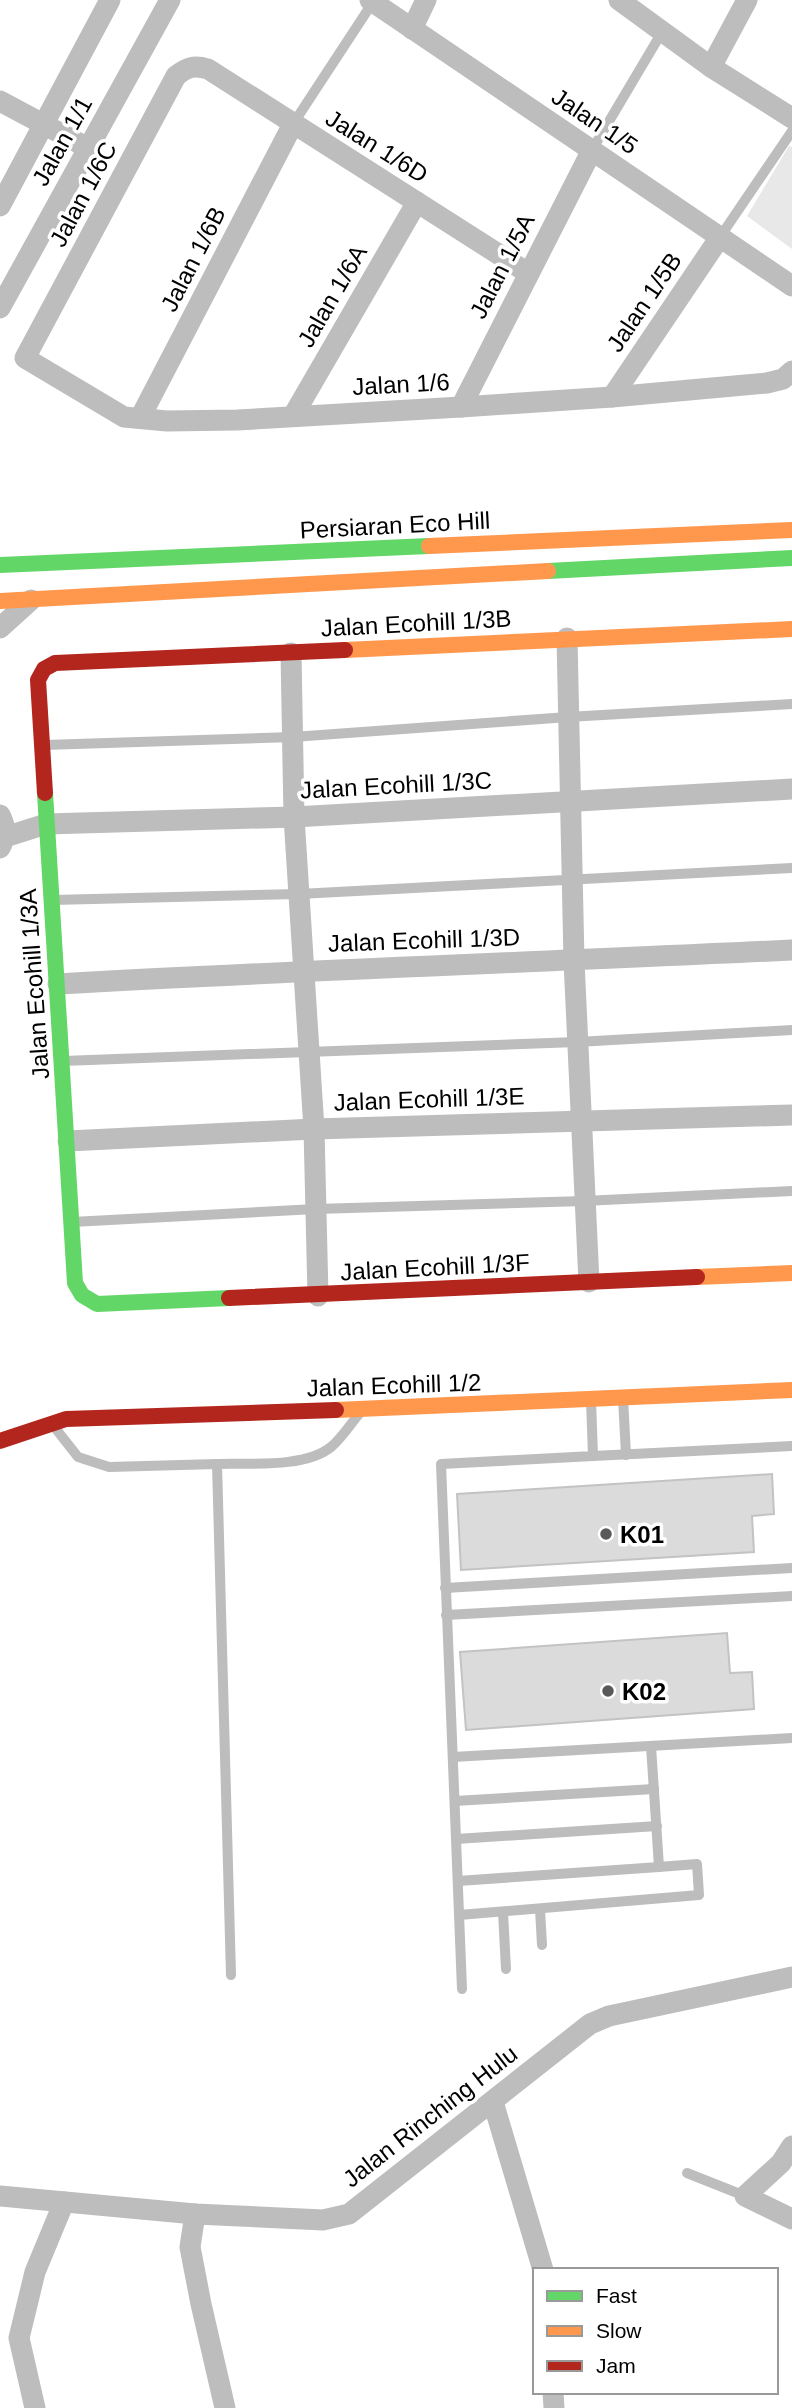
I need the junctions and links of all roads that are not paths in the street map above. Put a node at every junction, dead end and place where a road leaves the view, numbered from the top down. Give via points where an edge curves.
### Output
1 (110, 0) edge
2 (170, 0) edge
3 (426, 0) edge
4 (619, 0) edge
5 (747, 0) edge
6 (371, 1) edge
7 (412, 29) junction
8 (662, 32) junction
9 (197, 66) joint
10 (711, 67) junction
11 (0, 101) edge
12 (792, 118) edge
13 (293, 124) junction
14 (45, 125) junction
15 (792, 131) edge
16 (88, 148) junction
17 (592, 150) junction
18 (416, 202) junction
19 (0, 206) edge
20 (720, 237) junction
21 (528, 273) junction
22 (792, 286) edge
23 (0, 307) edge
24 (25, 358) joint
25 (792, 371) edge
26 (612, 397) junction
27 (461, 407) junction
28 (293, 416) junction
29 (140, 418) junction
30 (792, 530) edge
31 (792, 558) edge
32 (0, 565) edge
33 (31, 600) junction
34 (0, 601) edge
35 (0, 628) edge
36 (792, 629) edge
37 (568, 638) junction
38 (291, 653) junction
39 (44, 669) joint
40 (792, 704) edge
41 (568, 717) junction
42 (293, 737) junction
43 (42, 745) junction
44 (792, 789) edge
45 (571, 803) junction
46 (0, 815) edge
47 (294, 817) junction
48 (46, 824) junction
49 (2, 843) edge
50 (792, 868) edge
51 (573, 880) junction
52 (299, 894) junction
53 (52, 900) junction
54 (792, 950) edge
55 (574, 961) junction
56 (303, 970) junction
57 (58, 984) junction
58 (792, 1030) edge
59 (577, 1042) junction
60 (309, 1051) junction
61 (63, 1061) junction
62 (792, 1115) edge
63 (580, 1119) junction
64 (314, 1129) junction
65 (68, 1141) junction
66 (792, 1191) edge
67 (584, 1201) junction
68 (316, 1209) junction
69 (72, 1222) junction
70 (792, 1273) edge
71 (589, 1283) junction
72 (82, 1295) joint
73 (318, 1296) junction
74 (792, 1390) edge
75 (623, 1398) junction
76 (591, 1400) junction
77 (363, 1409) junction
78 (52, 1424) junction
79 (0, 1441) edge
80 (792, 1446) edge
81 (626, 1455) junction
82 (593, 1456) junction
83 (217, 1464) junction
84 (792, 1568) edge
85 (445, 1588) junction
86 (792, 1596) edge
87 (446, 1615) junction
88 (792, 1738) edge
89 (651, 1746) junction
90 (453, 1757) junction
91 (654, 1789) junction
92 (455, 1801) junction
93 (657, 1826) junction
94 (456, 1839) junction
95 (659, 1867) junction
96 (458, 1881) junction
97 (540, 1909) junction
98 (503, 1912) junction
99 (459, 1915) junction
100 (542, 1945) dead end
101 (506, 1969) dead end
102 (231, 1975) dead end
103 (792, 1977) edge
104 (462, 1989) dead end
105 (492, 2102) junction
106 (792, 2146) edge
107 (687, 2173) dead end
108 (0, 2196) edge
109 (753, 2201) junction
110 (64, 2202) junction
111 (195, 2214) junction
112 (792, 2220) edge
113 (542, 2268) edge
114 (35, 2408) edge
115 (225, 2408) edge

1 - 14 street
2 - 16 street, Jalan 1/1
3 - 7 street
4 - 8 street
5 - 10 street
6 - 7 street, Jalan 1/5
6 - 13 lane
7 - 17 street, Jalan 1/5
8 - 10 street
8 - 17 lane
9 - 13 street, Jalan 1/6D
9 - 24 street, Jalan 1/6C via 176,76
10 - 12 street
11 - 14 street
13 - 18 street, Jalan 1/6D
13 - 29 street, Jalan 1/6B
14 - 16 street
14 - 19 street
15 - 20 lane
16 - 23 street, Jalan 1/1
17 - 20 street, Jalan 1/5
17 - 21 street, Jalan 1/5A
18 - 21 street, Jalan 1/6D
18 - 28 street, Jalan 1/6A
20 - 22 street, Jalan 1/5
20 - 26 street, Jalan 1/5B
21 - 27 street, Jalan 1/5A
24 - 29 street, Jalan 1/6 via 124,417
25 - 26 street, Jalan 1/6 via 767,383
26 - 27 street, Jalan 1/6
27 - 28 street, Jalan 1/6
28 - 29 street, Jalan 1/6 via 195,421
30 - 32 street, Persiaran Eco Hill
31 - 33 street
33 - 34 street
33 - 35 street
36 - 37 street, Jalan Ecohill 1/3B
37 - 38 street, Jalan Ecohill 1/3B
37 - 41 street
38 - 39 street, Jalan Ecohill 1/3B via 55,663
38 - 42 street
39 - 43 street, Jalan Ecohill 1/3A via 38,680
40 - 41 lane
41 - 42 lane
41 - 45 street
42 - 43 lane
42 - 47 street
43 - 48 street, Jalan Ecohill 1/3A
44 - 45 street, Jalan Ecohill 1/3C
45 - 47 street, Jalan Ecohill 1/3C
45 - 51 street
46 - 49 street via 5,827
47 - 48 street, Jalan Ecohill 1/3C
47 - 52 street
48 - 49 street, Jalan Ecohill 1/3C
48 - 53 street, Jalan Ecohill 1/3A
50 - 51 lane
51 - 52 lane
51 - 55 street
52 - 53 lane
52 - 56 street
53 - 57 street, Jalan Ecohill 1/3A
54 - 55 street, Jalan Ecohill 1/3D
55 - 56 street, Jalan Ecohill 1/3D
55 - 59 street
56 - 57 street, Jalan Ecohill 1/3D
56 - 60 street
57 - 61 street, Jalan Ecohill 1/3A
58 - 59 lane
59 - 60 lane
59 - 63 street
60 - 61 lane
60 - 64 street
61 - 65 street, Jalan Ecohill 1/3A
62 - 63 street, Jalan Ecohill 1/3E
63 - 64 street, Jalan Ecohill 1/3E
63 - 67 street
64 - 65 street, Jalan Ecohill 1/3E
64 - 68 street
65 - 69 street, Jalan Ecohill 1/3A
66 - 67 lane
67 - 68 lane
67 - 71 street
68 - 69 lane
68 - 73 street
69 - 72 street, Jalan Ecohill 1/3A via 75,1283
70 - 71 street, Jalan Ecohill 1/3F
71 - 73 street, Jalan Ecohill 1/3F
72 - 73 street, Jalan Ecohill 1/3F via 97,1304
74 - 75 street, Jalan Ecohill 1/2
75 - 76 street, Jalan Ecohill 1/2
75 - 81 lane
76 - 77 street, Jalan Ecohill 1/2
76 - 82 lane
77 - 78 street, Jalan Ecohill 1/2 via 66,1419
77 - 83 lane via 331,1447 311,1457
78 - 79 street, Jalan Ecohill 1/2
78 - 83 lane via 78,1457 109,1467
80 - 81 lane
81 - 82 lane
82 - 85 lane via 441,1464
83 - 102 lane
84 - 85 lane
85 - 87 lane
86 - 87 lane
87 - 90 lane
88 - 89 lane
89 - 90 lane
89 - 91 lane
90 - 92 lane
91 - 92 lane
91 - 93 lane
92 - 94 lane
93 - 94 lane
93 - 95 lane
94 - 96 lane
95 - 96 lane
95 - 97 lane via 697,1864 699,1895
96 - 99 lane
97 - 98 lane
97 - 100 lane
98 - 99 lane
98 - 101 lane
99 - 104 lane
103 - 105 street, Jalan Rinching Hulu via 609,2016 590,2024
105 - 111 street, Jalan Rinching Hulu via 349,2214 323,2220
105 - 113 street
106 - 109 street
107 - 109 lane
108 - 110 street, Jalan Rinching Hulu
109 - 112 street
110 - 111 street, Jalan Rinching Hulu
110 - 114 street via 35,2272 19,2338
111 - 115 street via 190,2247

